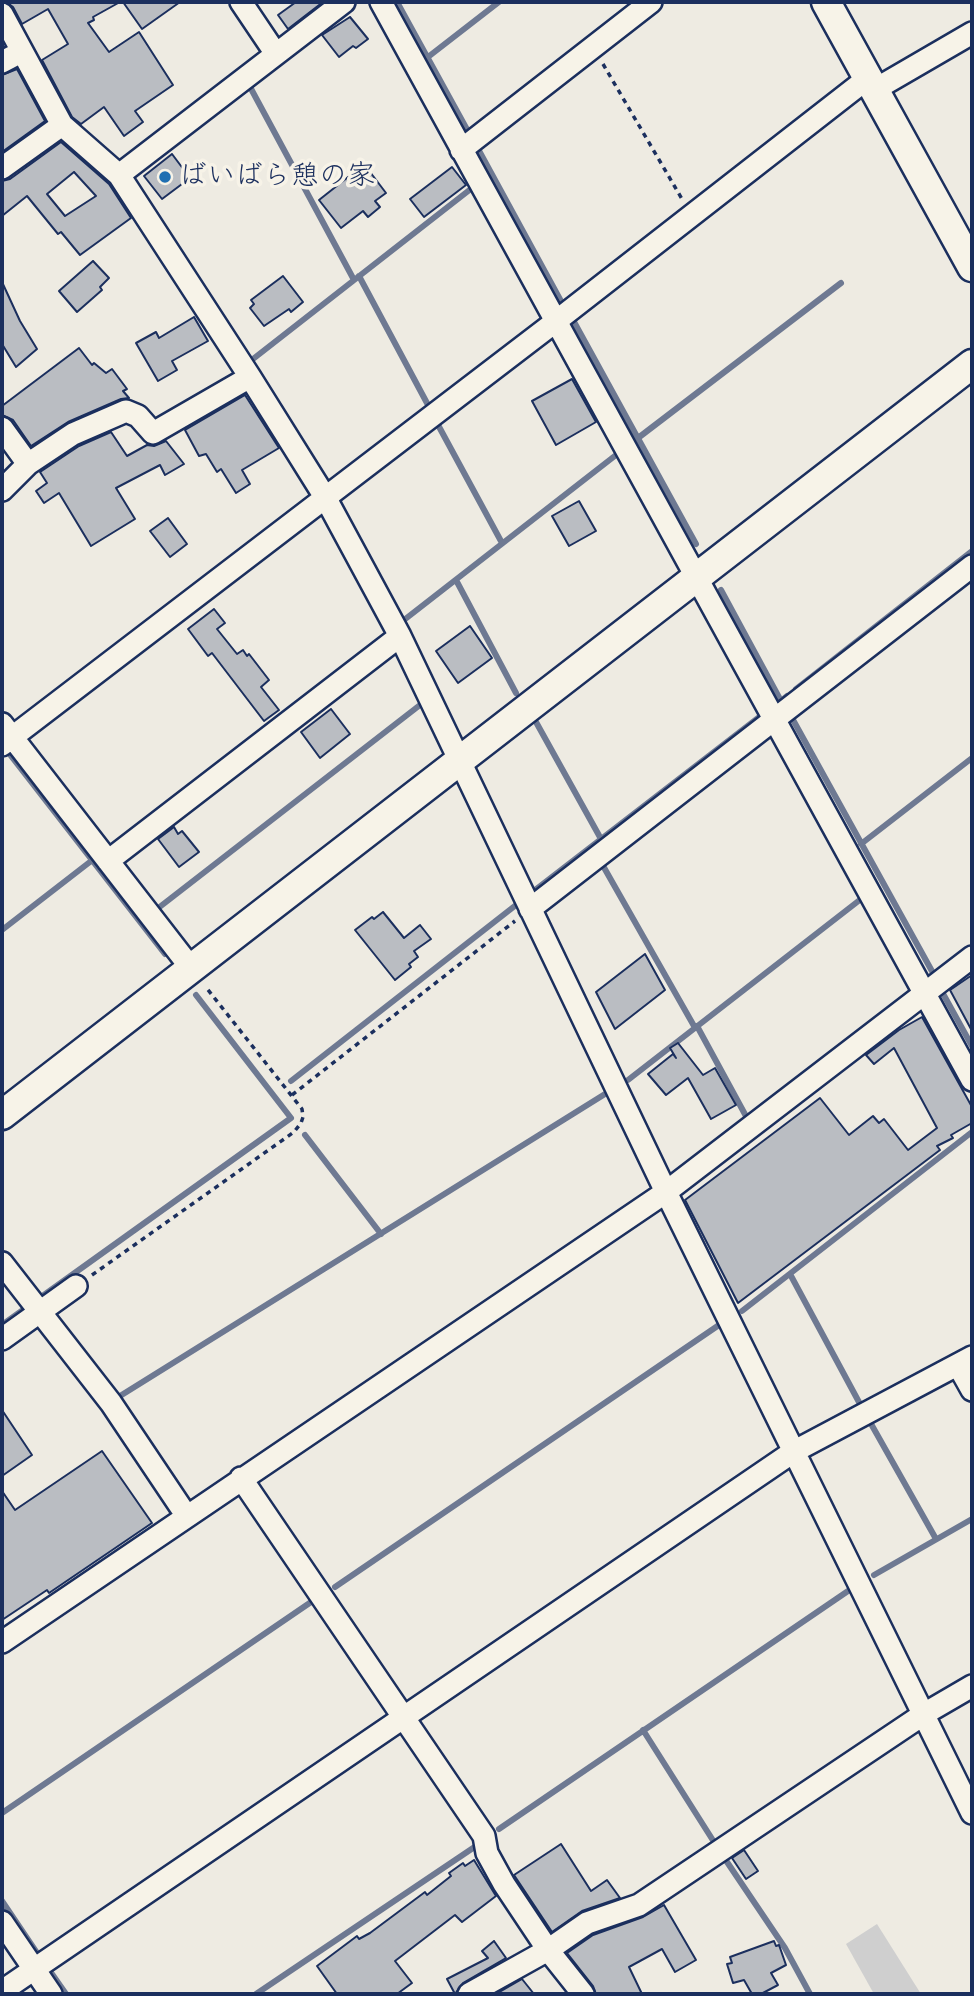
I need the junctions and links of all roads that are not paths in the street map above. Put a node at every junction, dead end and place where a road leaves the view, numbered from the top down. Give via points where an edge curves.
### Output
1 (241, 2) edge
2 (344, 2) edge
3 (381, 2) edge
4 (651, 2) edge
5 (826, 2) edge
6 (2, 14) edge
7 (972, 33) edge
8 (21, 52) junction
9 (276, 54) junction
10 (2, 62) edge
11 (871, 84) junction
12 (62, 125) junction
13 (461, 150) junction
14 (2, 168) edge
15 (119, 175) junction
16 (972, 267) edge
17 (555, 322) junction
18 (972, 365) edge
19 (250, 377) junction
20 (2, 428) edge
21 (28, 464) junction
22 (2, 490) edge
23 (325, 497) junction
24 (972, 566) edge
25 (697, 577) junction
26 (400, 636) junction
27 (775, 719) junction
28 (5, 735) edge
29 (460, 760) junction
30 (108, 861) junction
31 (530, 909) junction
32 (972, 957) edge
33 (191, 968) junction
34 (924, 994) junction
35 (972, 1080) edge
36 (2, 1115) edge
37 (666, 1192) junction
38 (2, 1263) edge
39 (76, 1286) road end
40 (35, 1306) junction
41 (2, 1339) edge
42 (965, 1361) edge
43 (972, 1390) edge
44 (793, 1452) junction
45 (241, 1478) junction
46 (186, 1515) junction
47 (2, 1642) edge
48 (972, 1686) edge
49 (924, 1714) junction
50 (404, 1718) junction
51 (972, 1813) edge
52 (2, 1922) edge
53 (548, 1950) junction
54 (34, 1969) junction
55 (2, 1991) edge
56 (51, 1994) edge
57 (469, 1994) edge
58 (583, 1994) edge

1 - 9 street
2 - 9 street
3 - 13 street
4 - 13 street
5 - 11 street
6 - 8 street
7 - 11 street
8 - 10 street
8 - 12 street
9 - 15 street
11 - 16 street
11 - 17 street
12 - 14 street
12 - 15 street
13 - 17 street
15 - 19 street
17 - 23 street
17 - 25 street
18 - 25 street
19 - 21 street via 153,433 138,415 126,411 72,434
19 - 23 street
20 - 21 street
21 - 22 street
23 - 26 street
23 - 28 street
24 - 27 street
25 - 27 street
25 - 29 street
26 - 29 street
26 - 30 street
27 - 31 street
27 - 34 street
28 - 30 street
29 - 31 street
29 - 33 street
30 - 33 street
31 - 37 street
32 - 34 street
33 - 36 street
34 - 35 street
34 - 37 street
37 - 44 street
37 - 45 street
38 - 40 street
39 - 40 street
40 - 41 street
40 - 46 street via 111,1403
42 - 43 street
42 - 44 street
44 - 49 street
44 - 50 street
45 - 46 street
45 - 50 street
46 - 47 street
48 - 49 street
49 - 51 street
49 - 53 street via 639,1905 587,1923
50 - 53 street via 484,1836 486,1853
50 - 54 street
52 - 54 street
53 - 57 street
53 - 58 street
54 - 55 street
54 - 56 street

